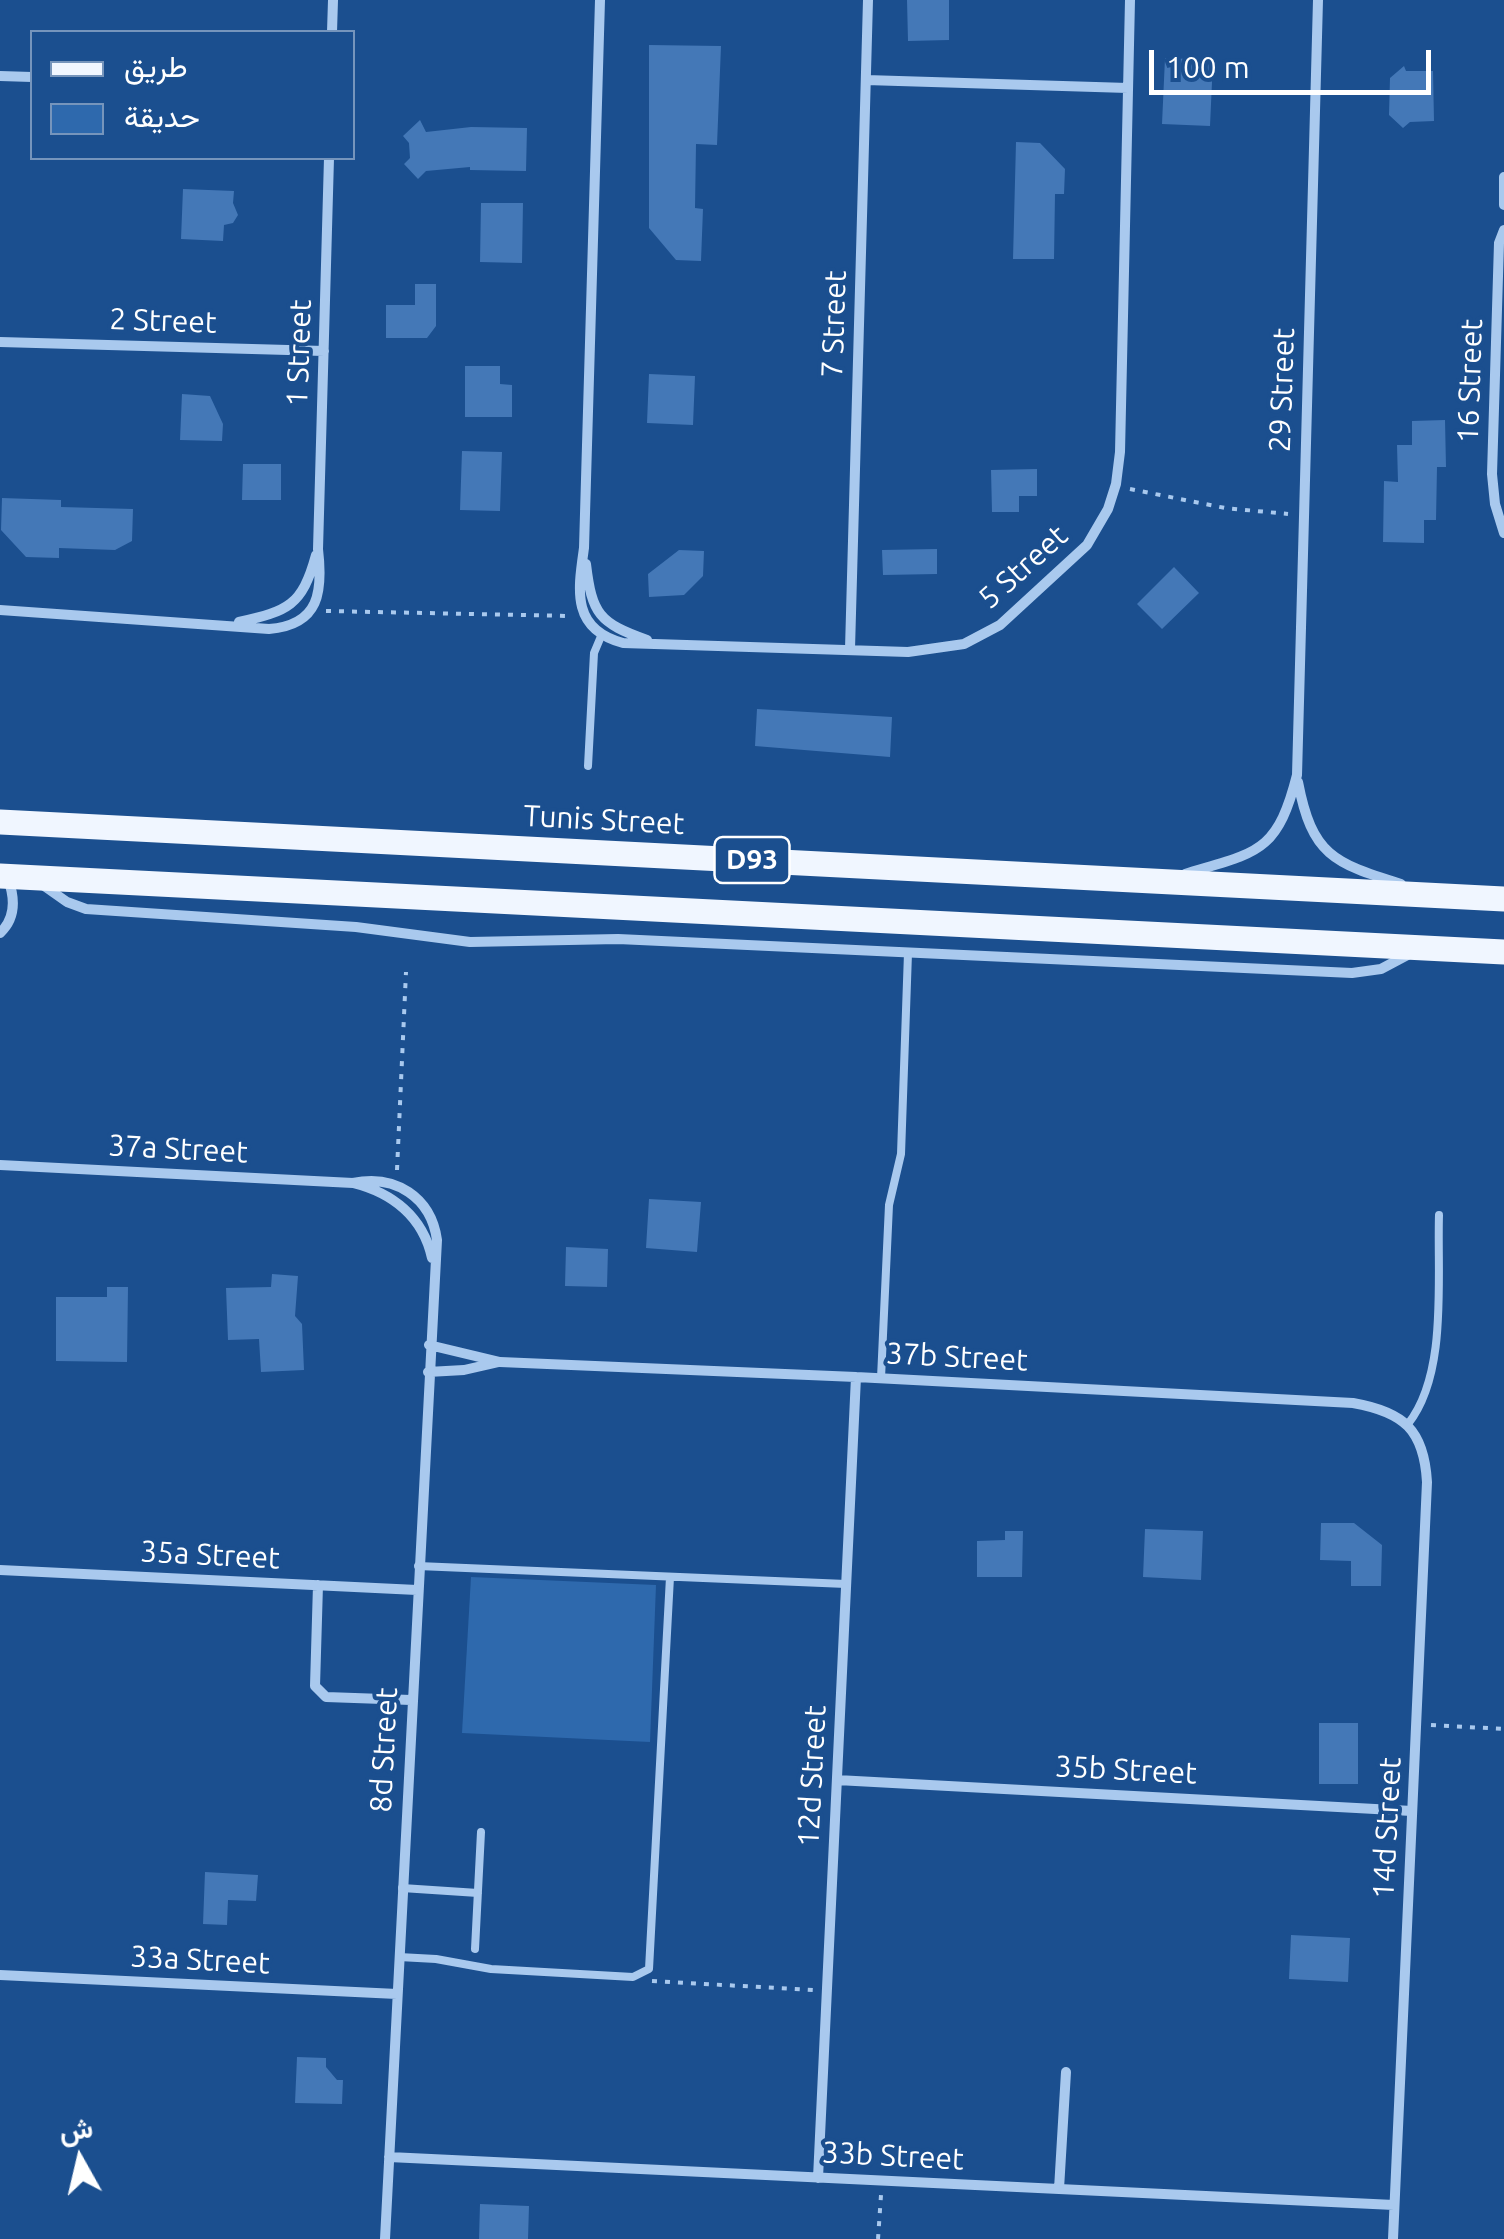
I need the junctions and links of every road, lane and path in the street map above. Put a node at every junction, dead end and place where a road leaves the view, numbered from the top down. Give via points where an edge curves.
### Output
1 (333, 0) edge
2 (600, 0) edge
3 (868, 0) edge
4 (1130, 0) edge
5 (1319, 2) edge
6 (332, 30) edge
7 (0, 76) edge
8 (30, 77) edge
9 (866, 80) junction
10 (1128, 88) junction
11 (329, 160) edge
12 (1504, 177) edge
13 (1504, 205) edge
14 (1504, 230) edge
15 (0, 342) edge
16 (324, 351) junction
17 (1116, 484) junction
18 (1304, 516) junction
19 (1504, 534) edge
20 (584, 548) junction
21 (318, 549) junction
22 (0, 610) edge
23 (311, 611) junction
24 (585, 616) junction
25 (229, 624) junction
26 (602, 634) junction
27 (656, 643) junction
28 (850, 650) junction
29 (588, 766) dead end
30 (1297, 775) junction
31 (0, 822) edge
32 (4, 876) edge
33 (35, 879) junction
34 (1164, 881) junction
35 (1440, 895) junction
36 (1504, 898) edge
37 (0, 933) edge
38 (1417, 948) junction
39 (1504, 952) edge
40 (908, 953) junction
41 (406, 972) dead end
42 (0, 1165) edge
43 (353, 1184) junction
44 (396, 1184) junction
45 (407, 1210) joint
46 (1439, 1215) dead end
47 (434, 1264) junction
48 (429, 1345) junction
49 (500, 1362) junction
50 (428, 1372) junction
51 (856, 1376) junction
52 (882, 1378) junction
53 (1408, 1424) junction
54 (418, 1566) junction
55 (0, 1570) edge
56 (670, 1577) junction
57 (846, 1584) junction
58 (318, 1585) junction
59 (417, 1590) junction
60 (411, 1700) junction
61 (1416, 1725) junction
62 (1504, 1730) edge
63 (837, 1780) junction
64 (1412, 1811) junction
65 (481, 1832) dead end
66 (402, 1888) junction
67 (478, 1892) junction
68 (475, 1949) dead end
69 (399, 1957) junction
70 (0, 1975) edge
71 (633, 1977) junction
72 (826, 1990) junction
73 (397, 1994) junction
74 (1066, 2072) dead end
75 (389, 2157) junction
76 (818, 2178) junction
77 (882, 2180) junction
78 (1059, 2189) junction
79 (1394, 2205) junction
80 (385, 2239) edge
81 (878, 2239) edge
82 (1393, 2239) edge

1 - 6 street
2 - 20 street, 5 Street
3 - 9 street, 7 Street
4 - 10 street, 5 Street
5 - 18 street, 29 Street
7 - 8 street
9 - 10 street
9 - 28 street, 7 Street
10 - 17 street, 5 Street
11 - 16 street, 1 Street
12 - 13 street
14 - 19 street, 16 Street via 1492,474
15 - 16 street, 2 Street
16 - 21 street, 1 Street
17 - 18 path via 1225,508
17 - 28 street, 5 Street via 1087,545 989,632 946,649
18 - 30 street, 29 Street
20 - 24 street, 5 Street via 578,591
20 - 27 street, 5 Street via 591,597 601,616
21 - 23 street, 1 Street via 321,585
21 - 25 street, 1 Street via 309,580 292,604 268,617
22 - 25 street, 1 Street
23 - 24 path
23 - 25 street, 1 Street via 278,628
24 - 26 street
26 - 27 street, 5 Street via 623,643
26 - 29 lane via 594,653
27 - 28 street, 5 Street
30 - 34 street, 29 Street via 1288,812 1267,842
30 - 35 street, 29 Street via 1310,828 1334,857
31 - 34 main road, Tunis Street / D93
32 - 33 main road, D93
32 - 37 street via 12,913
33 - 38 main road, D93
33 - 40 street via 67,902 105,911 356,927 470,942 618,939
34 - 35 main road, Tunis Street / D93
35 - 36 main road, Tunis Street / D93
38 - 39 main road, D93
38 - 40 street via 1394,964 1352,973
40 - 52 lane via 901,1154 890,1205
41 - 44 path
42 - 43 street, 37a Street
43 - 44 street, 37a Street
43 - 45 street, 37a Street via 382,1192
44 - 47 street, 8d Street via 417,1197 435,1228
45 - 47 street, 8d Street
46 - 53 lane via 1434,1370
47 - 48 street, 8d Street
48 - 49 street, 37b Street
48 - 50 street, 8d Street
49 - 50 street, 37b Street
49 - 51 street, 37b Street
50 - 54 street, 8d Street
51 - 52 street, 37b Street
51 - 57 street, 12d Street
52 - 53 street, 37b Street via 1354,1403
53 - 61 street, 14d Street via 1423,1452 1428,1482
54 - 56 lane
54 - 59 street, 8d Street
55 - 58 street, 35a Street
56 - 57 lane
56 - 71 lane via 652,1964
57 - 63 street, 12d Street
58 - 59 street, 35a Street
58 - 60 street via 315,1686 326,1698
59 - 60 street, 8d Street
60 - 66 street, 8d Street
61 - 62 path
61 - 64 street, 14d Street
63 - 64 street, 35b Street
63 - 72 street, 12d Street
64 - 79 street, 14d Street
65 - 67 lane
66 - 67 lane
66 - 69 street, 8d Street
67 - 68 lane
69 - 71 lane
69 - 73 street, 8d Street
70 - 73 street, 33a Street
71 - 72 path
72 - 76 street, 12d Street
73 - 75 street, 8d Street
74 - 78 street
75 - 76 street, 33b Street
75 - 80 street, 8d Street
76 - 77 street, 33b Street
77 - 78 street, 33b Street
77 - 81 path
78 - 79 street, 33b Street
79 - 82 street, 14d Street

